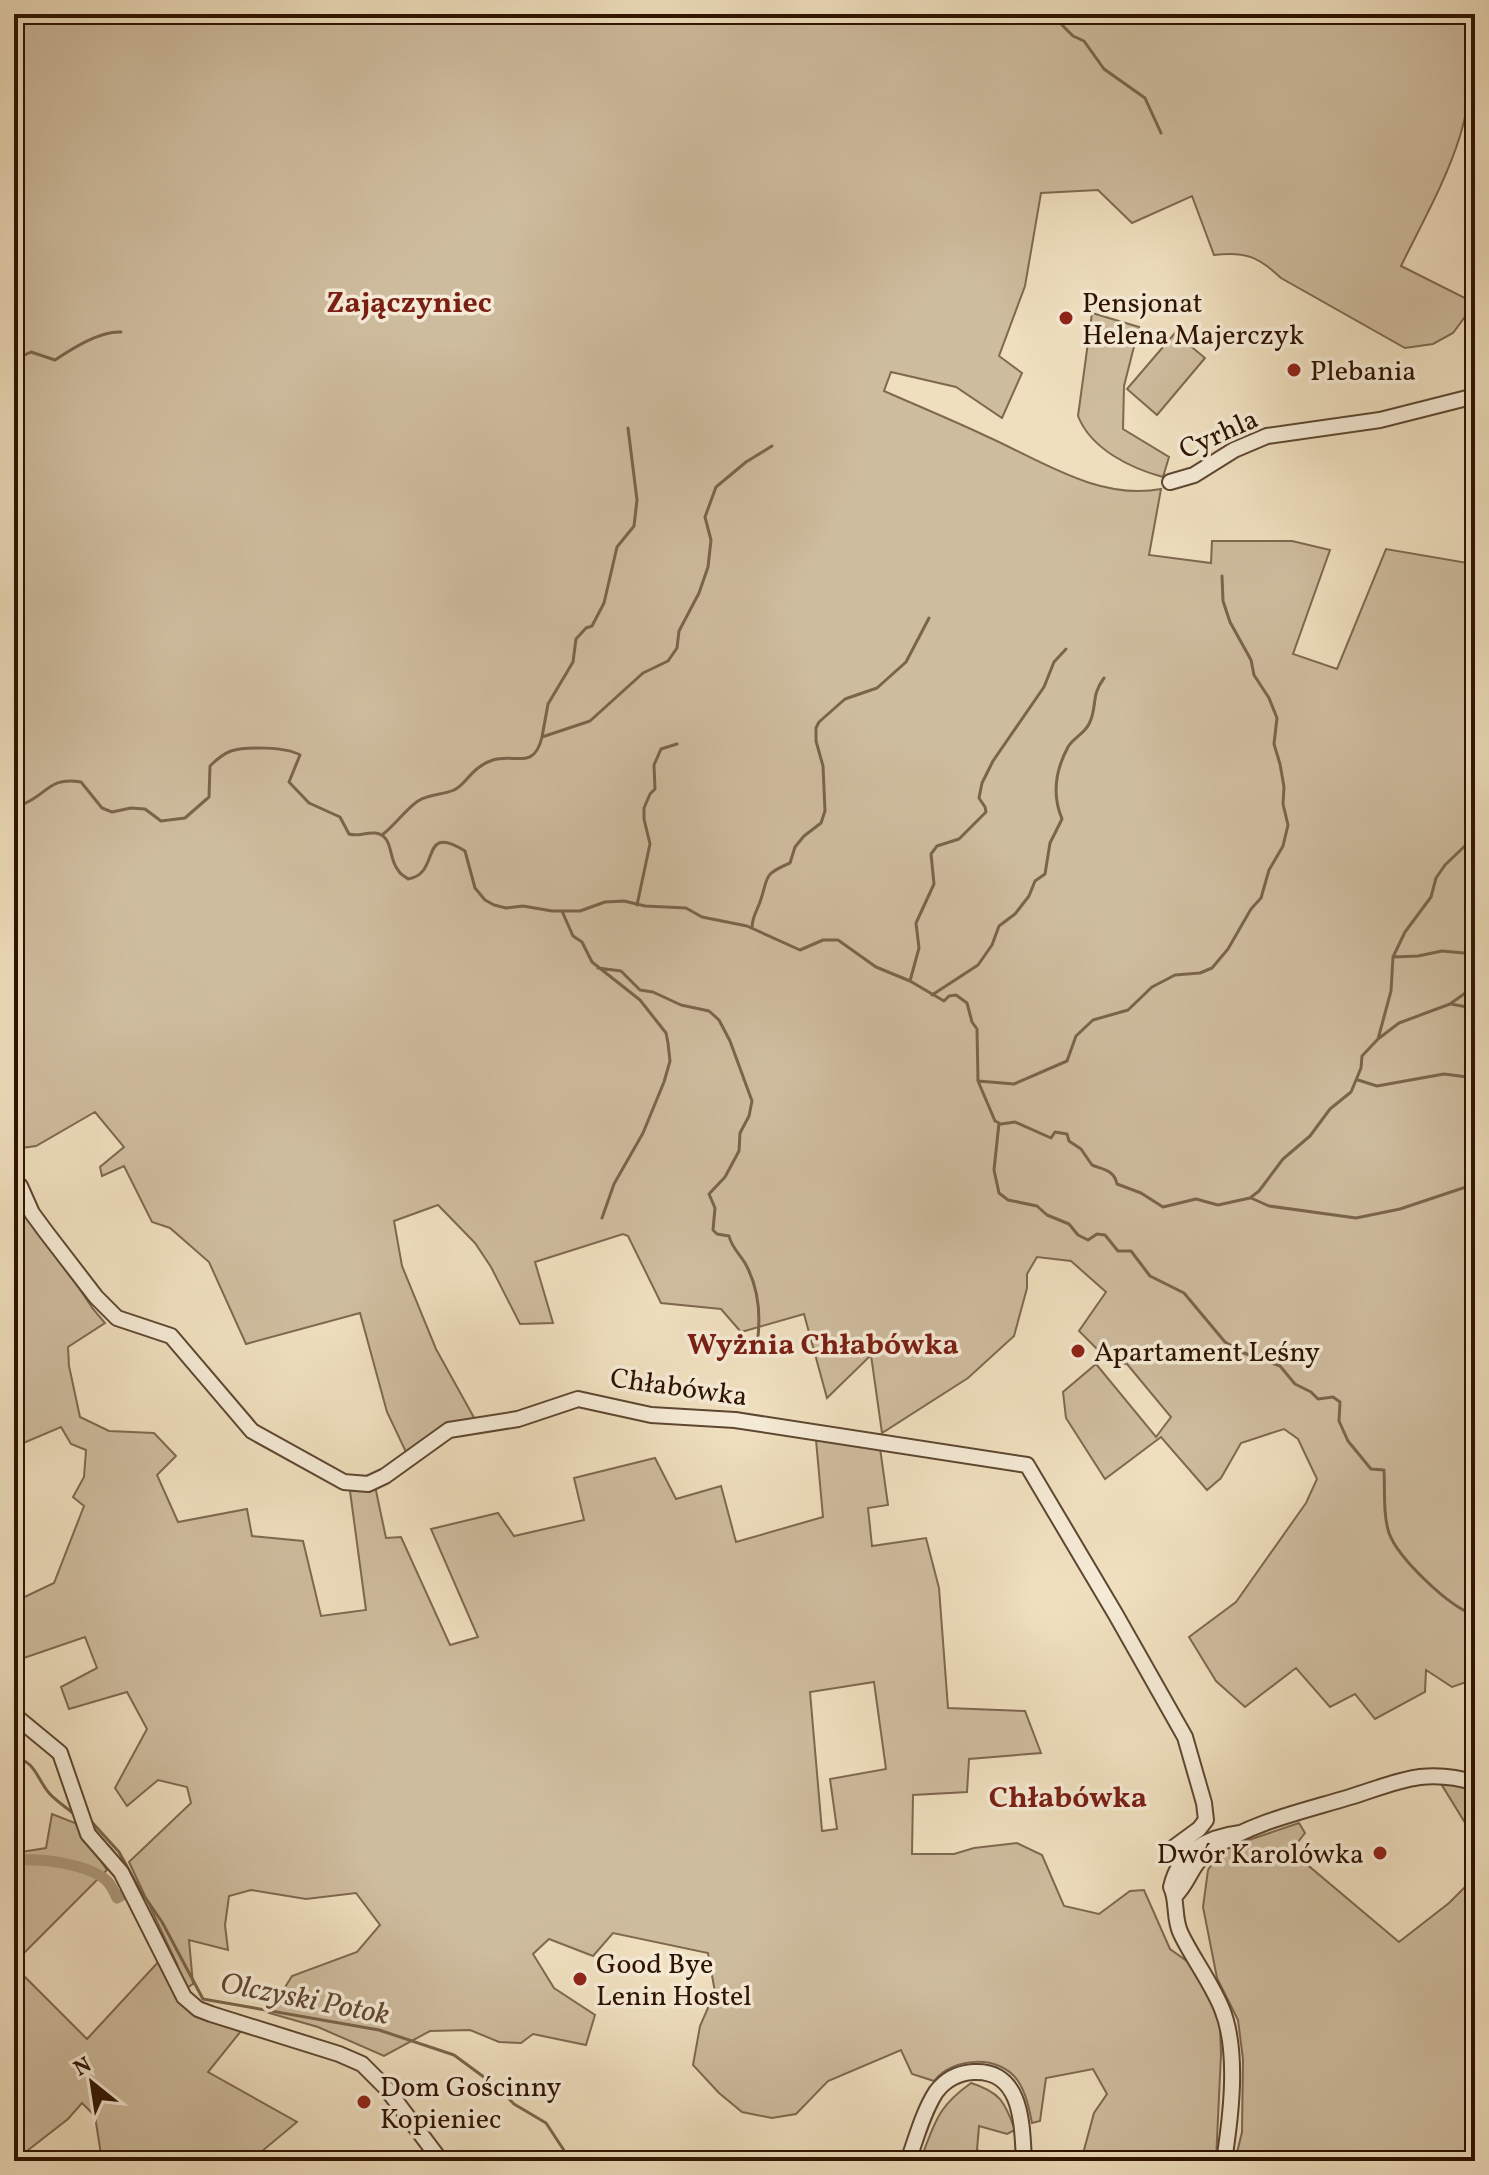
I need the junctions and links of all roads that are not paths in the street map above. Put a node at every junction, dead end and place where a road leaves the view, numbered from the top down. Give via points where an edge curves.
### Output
1 (1475, 396) edge
2 (1170, 482) dead end
3 (20, 1186) dead end
4 (14, 1715) edge
5 (1475, 1783) edge
6 (1169, 1851) dead end
7 (441, 2161) edge
8 (908, 2161) edge
9 (1024, 2161) edge
10 (1224, 2161) edge

1 - 2 street, Cyrhla via 1380,420 1267,436
3 - 6 street, Chłabówka via 32,1213 117,1318 171,1336 252,1431 344,1482 368,1484 385,1476 449,1430 518,1419 578,1399 651,1415 735,1420 1027,1465 1187,1743 1206,1820
4 - 7 street via 60,1753 88,1834 121,1872 184,1997 211,2014 362,2064
5 - 10 street via 1453,1777 1410,1779 1207,1841 1173,1876 1180,1932 1230,2033
8 - 9 street via 939,2089 957,2075 980,2072 1001,2079 1015,2095

